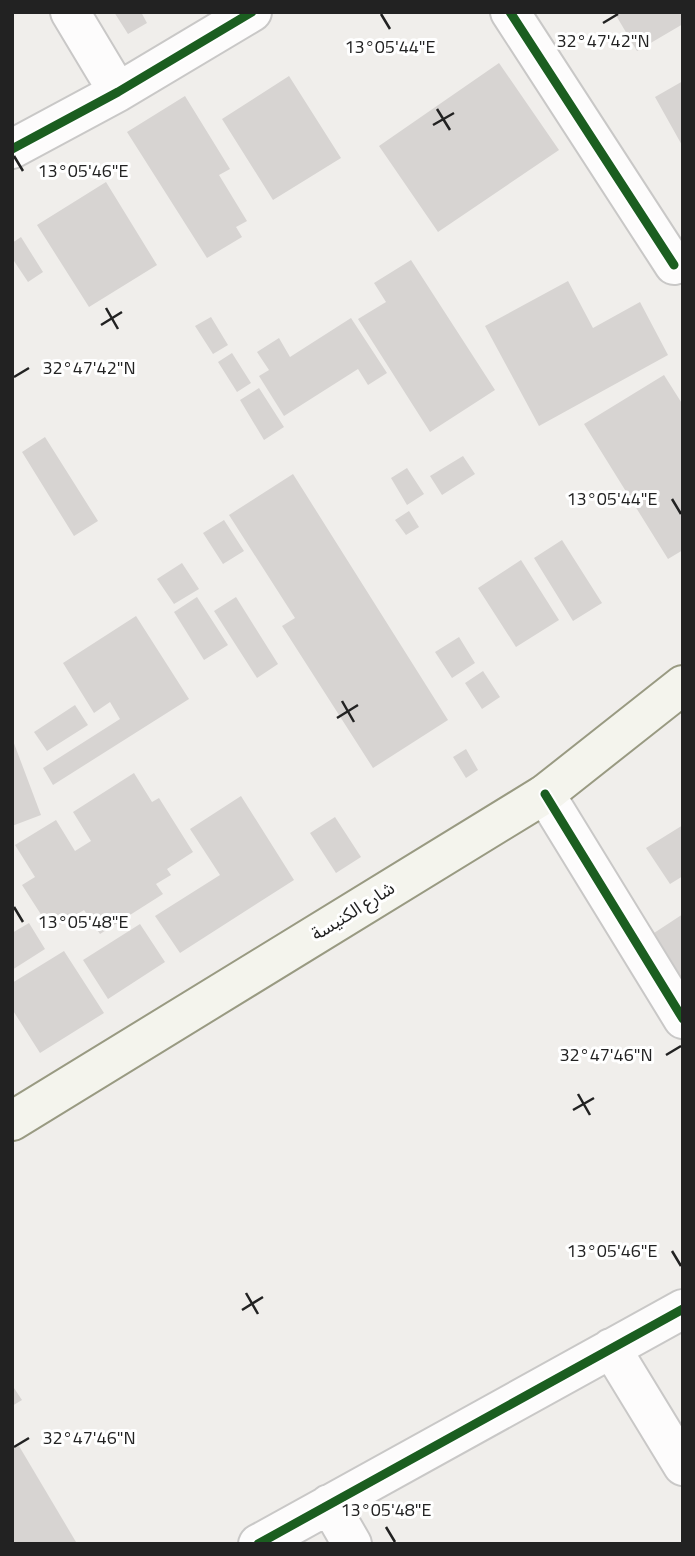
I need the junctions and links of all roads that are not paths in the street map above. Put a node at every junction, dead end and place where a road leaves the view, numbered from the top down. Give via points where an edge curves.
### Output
1 (69, 12) edge
2 (252, 12) edge
3 (510, 12) edge
4 (118, 92) junction
5 (12, 149) edge
6 (674, 265) dead end
7 (683, 685) edge
8 (545, 794) junction
9 (683, 1020) edge
10 (12, 1121) edge
11 (683, 1309) edge
12 (611, 1349) junction
13 (683, 1466) edge
14 (329, 1504) junction
15 (258, 1544) edge
16 (352, 1544) edge

1 - 4 street
2 - 4 street
3 - 6 street
4 - 5 street
7 - 8 main road, شارع الكنيسة
8 - 9 street
8 - 10 main road, شارع الكنيسة
11 - 12 street
12 - 13 street
12 - 14 street
14 - 15 street
14 - 16 street

